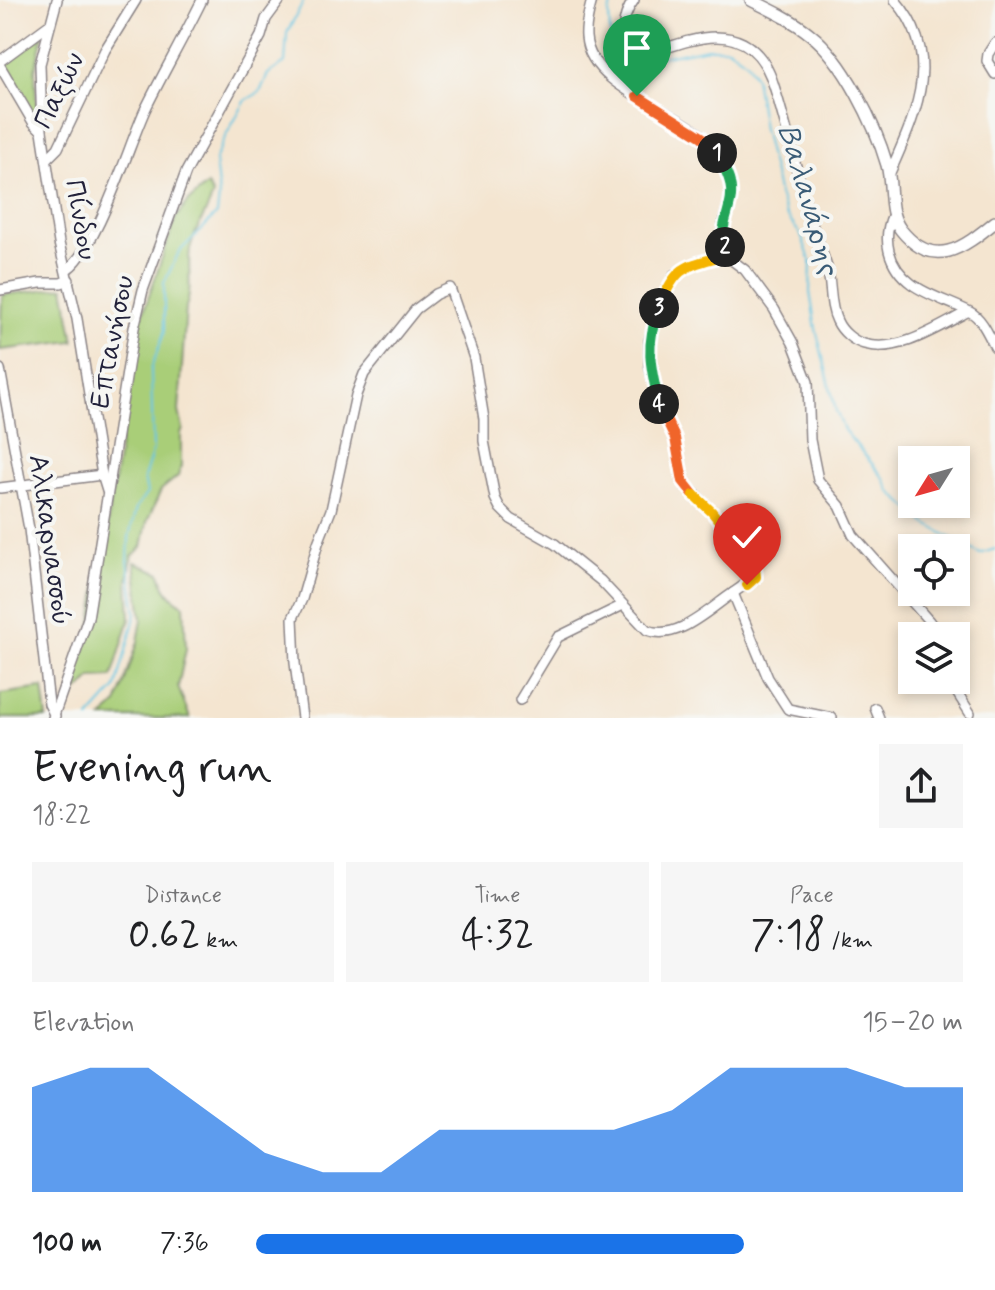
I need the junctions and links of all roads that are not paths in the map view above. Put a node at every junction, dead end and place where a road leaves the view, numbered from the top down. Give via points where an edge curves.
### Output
1 (136, 0) edge
2 (202, 0) edge
3 (280, 0) edge
4 (592, 0) edge
5 (634, 0) edge
6 (751, 0) edge
7 (895, 0) edge
8 (55, 1) edge
9 (50, 24) junction
10 (995, 43) edge
11 (0, 63) edge
12 (995, 74) edge
13 (42, 131) junction
14 (47, 159) junction
15 (889, 175) junction
16 (893, 214) junction
17 (995, 222) edge
18 (725, 255) junction
19 (67, 275) junction
20 (0, 290) edge
21 (967, 312) junction
22 (995, 347) edge
23 (0, 369) edge
24 (102, 475) junction
25 (20, 486) junction
26 (0, 488) edge
27 (108, 495) junction
28 (733, 593) junction
29 (623, 605) junction
30 (930, 622) edge
31 (958, 694) edge
32 (520, 700) dead end
33 (970, 713) dead end
34 (788, 714) edge
35 (54, 717) edge
36 (302, 718) edge
37 (832, 718) edge

1 - 14 street, Παξών via 105,50 58,148
2 - 19 street via 145,109 94,230
3 - 27 street, Επτανήσου via 190,164 146,279
4 - 18 street via 586,38 602,68 620,86 715,149 731,184 721,237
5 - 21 street via 623,24 635,47 656,50 721,37 748,46 764,61 827,267 834,313 847,334 865,345 895,344
6 - 15 main road via 808,32 831,55 859,102
7 - 15 street via 917,35 923,71
8 - 9 street, Πίνδου
9 - 11 street
9 - 13 street, Πίνδου via 40,64
10 - 12 street via 987,61
11 - 13 street
13 - 14 street, Πίνδου
14 - 19 street, Πίνδου
15 - 16 main road
16 - 17 main road via 913,242 938,253 965,245
16 - 21 street via 888,245 899,273 914,287
18 - 28 street via 675,274 657,312 649,364 659,405 675,438 683,481 755,567 756,577
18 - 30 street via 745,270 793,343 808,382 818,480 840,506 853,535
19 - 20 street
19 - 24 street, Πίνδου
21 - 22 street
23 - 25 street, Αλικαρνασσού
24 - 25 street
24 - 27 street, Πίνδου
25 - 26 street
25 - 35 street, Αλικαρνασσού
27 - 35 street, Επτανήσου via 88,618
28 - 29 street via 663,634 647,630
28 - 34 street
29 - 32 street via 558,637
29 - 36 street via 555,544 500,508 484,441 474,358 450,288 416,309 364,374 356,395 331,510 293,618
31 - 33 street
34 - 37 street

